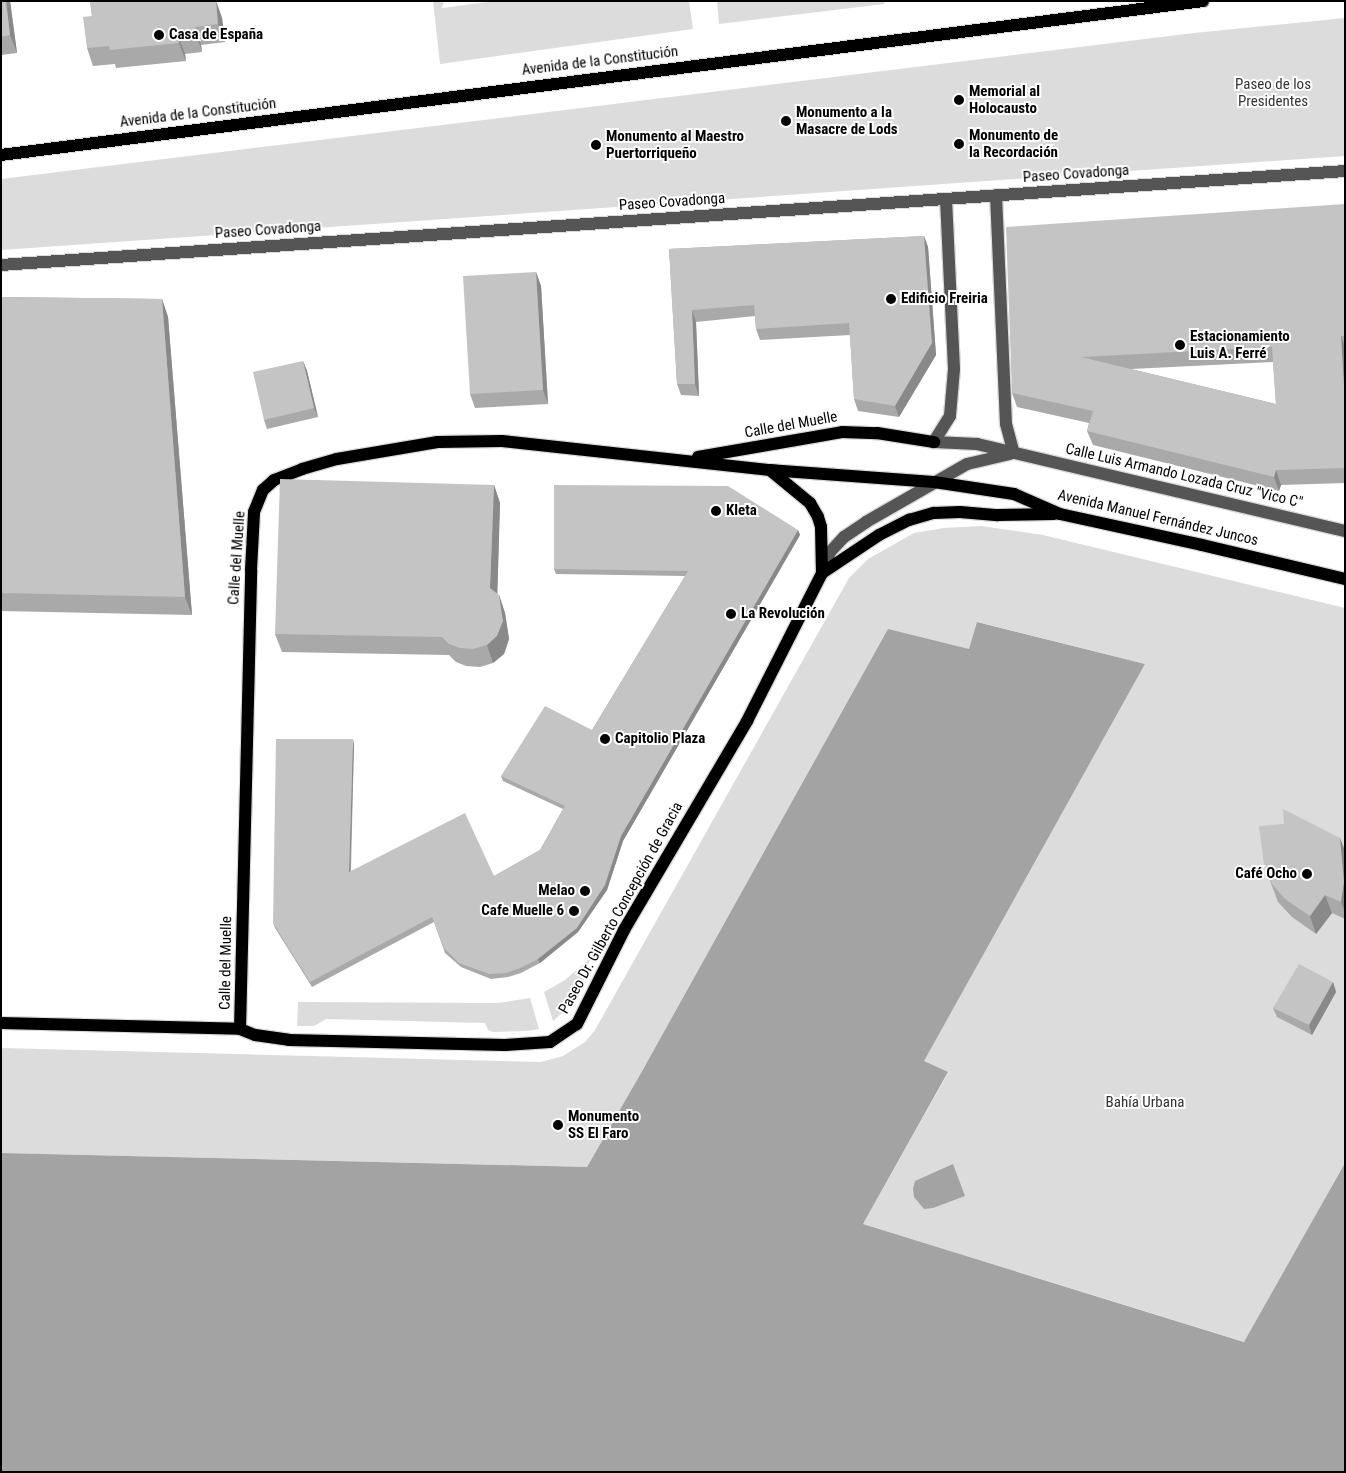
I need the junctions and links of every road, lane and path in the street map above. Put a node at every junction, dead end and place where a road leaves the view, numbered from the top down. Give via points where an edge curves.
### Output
1 (1202, 1) edge
2 (1, 155) edge
3 (1345, 171) edge
4 (996, 195) junction
5 (946, 199) junction
6 (1, 265) edge
7 (934, 442) junction
8 (1014, 453) junction
9 (683, 460) junction
10 (770, 470) junction
11 (934, 482) junction
12 (1060, 514) junction
13 (1345, 531) edge
14 (822, 573) junction
15 (1345, 579) edge
16 (1, 1023) edge
17 (240, 1029) junction

1 - 2 main road, Avenida de la Constitución
3 - 4 street, Paseo Covadonga
4 - 5 street, Paseo Covadonga
4 - 8 street via 1006,424
5 - 6 street, Paseo Covadonga
5 - 7 street via 954,368 950,416
7 - 8 street, Calle Luis Armando Lozada Cruz "Vico C" via 977,444
7 - 9 main road, Calle del Muelle via 877,433 842,432
8 - 11 street via 967,464
8 - 13 street, Calle Luis Armando Lozada Cruz "Vico C"
9 - 10 main road, Calle del Muelle
9 - 17 main road, Calle del Muelle via 502,441 438,442 320,464 274,480 263,490 254,512 251,570
10 - 11 main road, Calle del Muelle
10 - 14 main road via 810,503 818,517 822,527
11 - 12 main road, Avenida Manuel Fernández Juncos via 1014,494
11 - 14 street via 844,538 830,552
12 - 14 main road, Paseo Dr. Gilberto Concepción de Gracia via 934,513 909,520 879,535
12 - 15 main road, Avenida Manuel Fernández Juncos
14 - 17 main road, Paseo Dr. Gilberto Concepción de Gracia via 747,720 624,930 577,1024 543,1044 505,1045 278,1039
16 - 17 main road, Paseo Dr. Gilberto Concepción de Gracia

